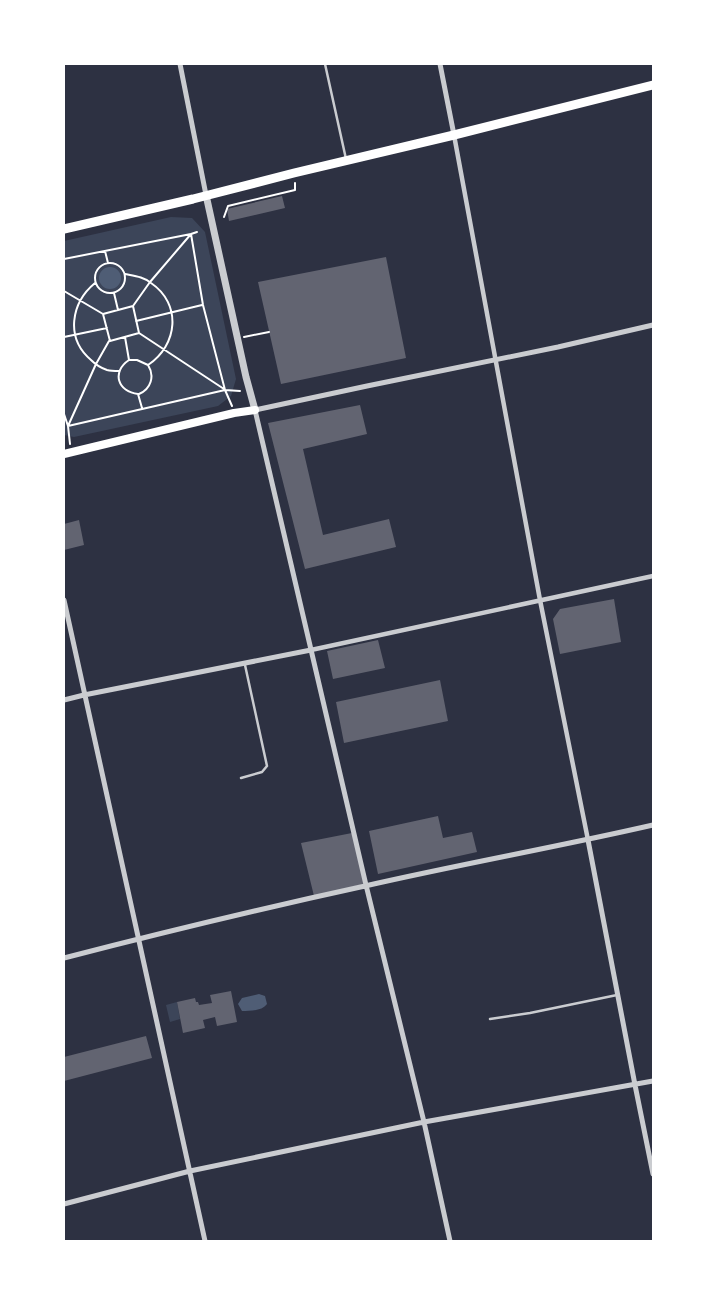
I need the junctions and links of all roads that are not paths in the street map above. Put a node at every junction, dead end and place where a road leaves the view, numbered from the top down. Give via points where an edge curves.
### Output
1 (180, 64) edge
2 (325, 64) edge
3 (440, 64) edge
4 (653, 85) edge
5 (454, 135) junction
6 (346, 160) junction
7 (206, 195) junction
8 (64, 229) edge
9 (653, 325) edge
10 (495, 360) junction
11 (255, 410) junction
12 (67, 452) edge
13 (653, 576) edge
14 (64, 600) edge
15 (540, 600) junction
16 (311, 650) junction
17 (244, 663) junction
18 (84, 695) junction
19 (64, 700) edge
20 (241, 778) dead end
21 (653, 825) edge
22 (588, 840) junction
23 (366, 885) junction
24 (138, 939) junction
25 (64, 958) edge
26 (617, 995) junction
27 (490, 1019) dead end
28 (653, 1081) edge
29 (635, 1085) junction
30 (424, 1122) junction
31 (190, 1171) junction
32 (653, 1174) edge
33 (64, 1204) edge
34 (205, 1241) edge
35 (450, 1241) edge

1 - 7 street
2 - 6 lane
3 - 5 street
4 - 5 main road
5 - 6 main road
5 - 10 street
6 - 7 main road
7 - 8 main road
7 - 11 street
9 - 10 street
10 - 11 street
10 - 15 street
11 - 12 main road
11 - 16 street
13 - 15 street
14 - 18 street
15 - 16 street
15 - 22 street
16 - 17 street
16 - 23 street
17 - 18 street
17 - 20 lane via 267,766 262,772
18 - 19 street
18 - 24 street
21 - 22 street
22 - 23 street
22 - 26 street
23 - 24 street
23 - 30 street
24 - 25 street
24 - 31 street
26 - 27 lane via 530,1014
26 - 29 street
28 - 29 street
29 - 30 street
29 - 32 street
30 - 31 street
30 - 35 street
31 - 33 street
31 - 34 street

